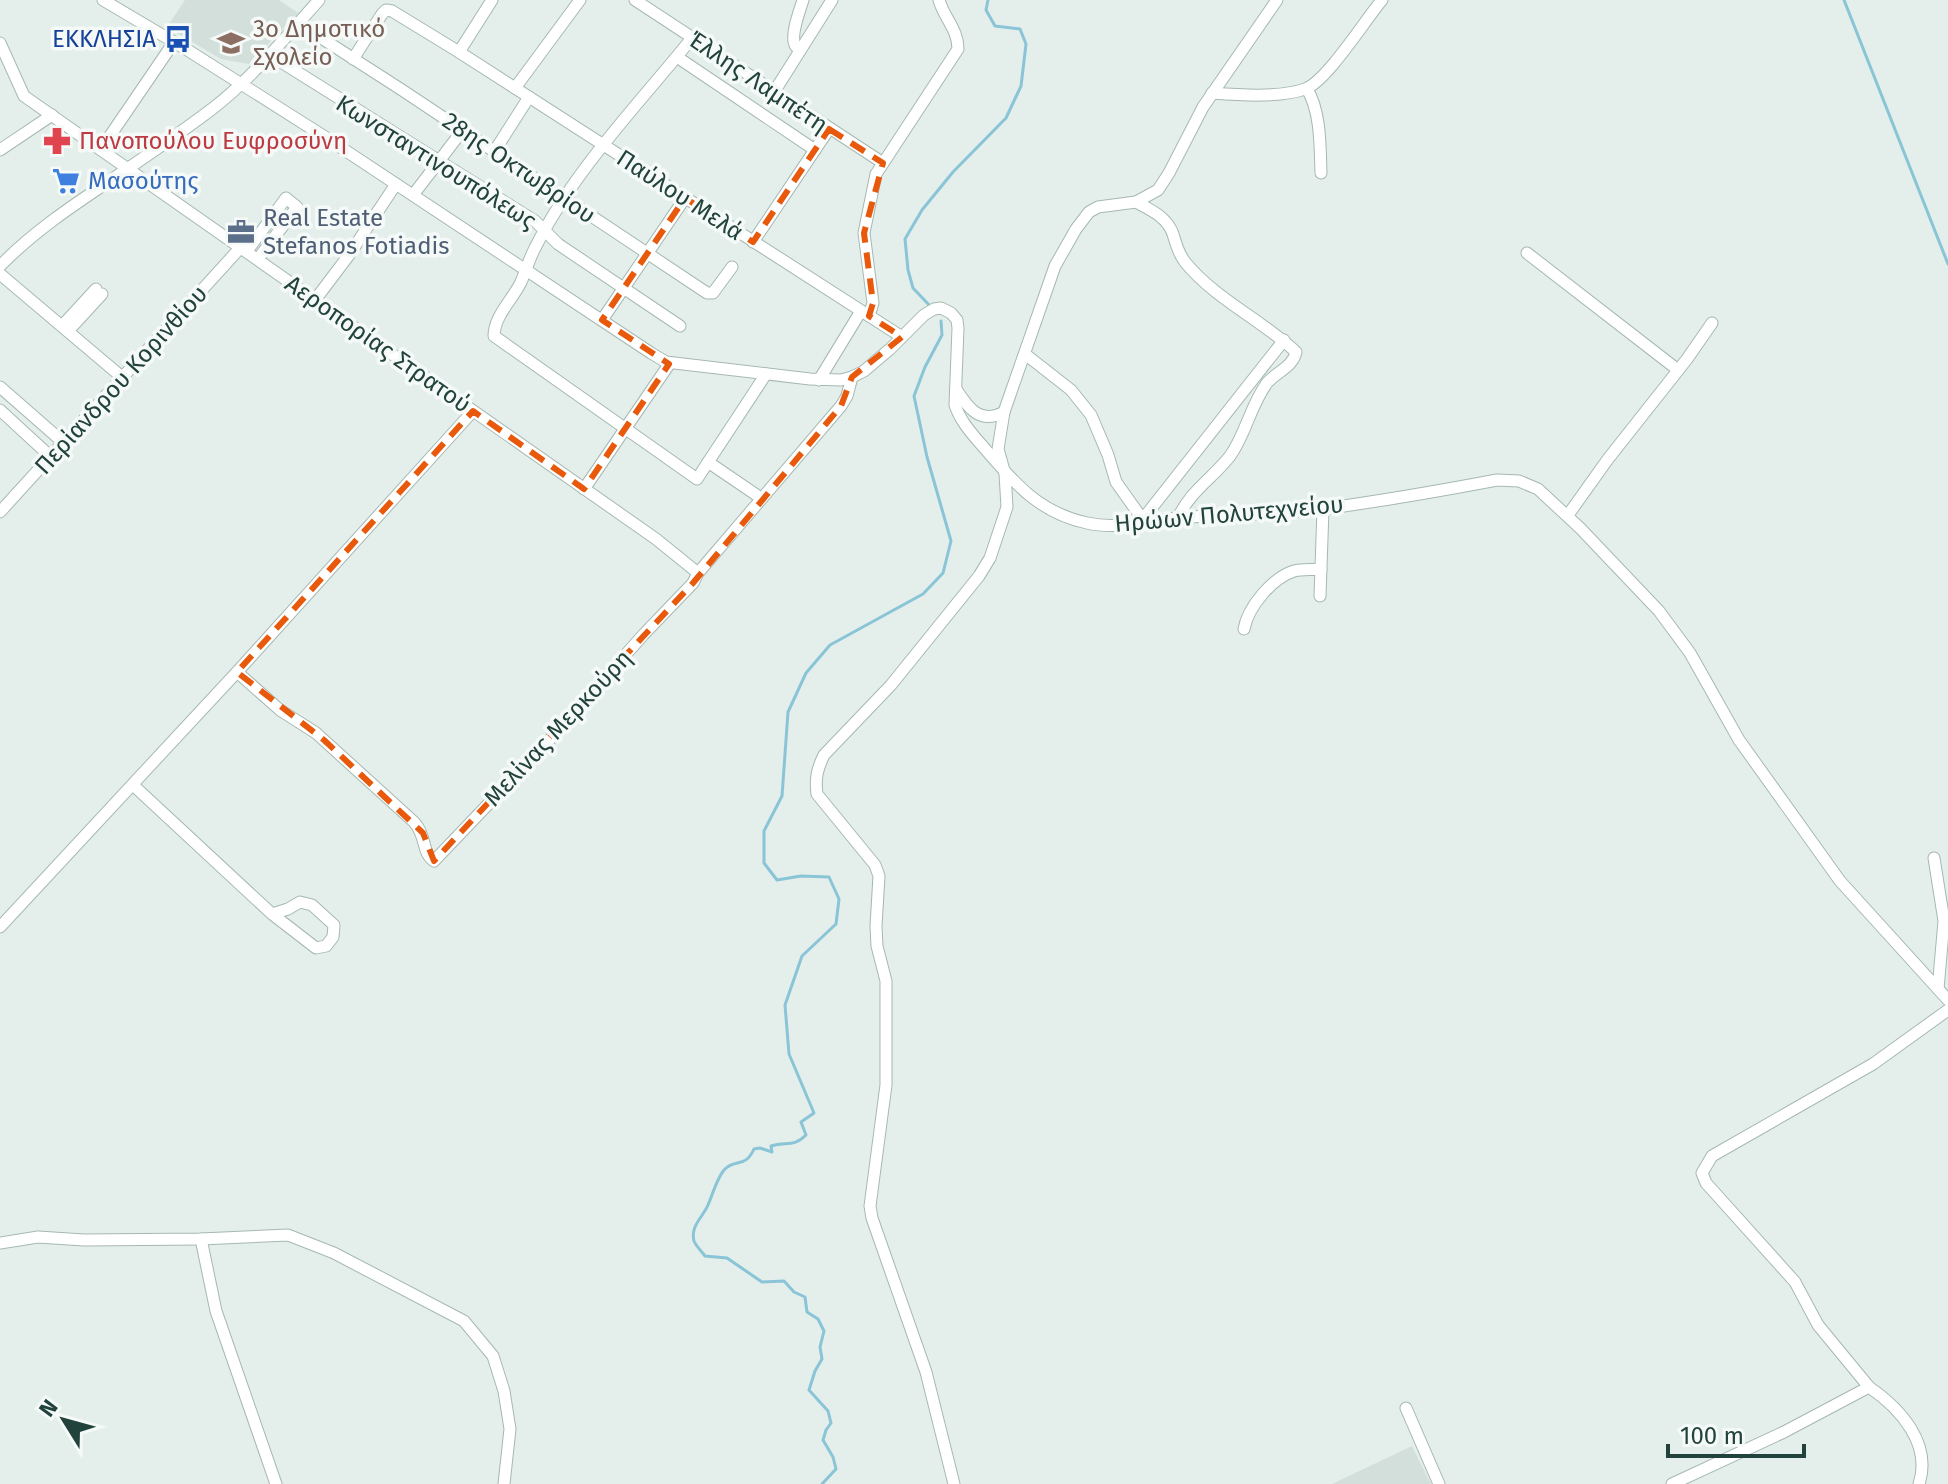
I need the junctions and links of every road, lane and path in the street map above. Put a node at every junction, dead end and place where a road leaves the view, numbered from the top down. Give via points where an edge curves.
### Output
1 (103, 0) edge
2 (319, 0) edge
3 (492, 0) edge
4 (580, 0) edge
5 (635, 0) edge
6 (803, 0) edge
7 (832, 0) edge
8 (939, 0) edge
9 (1277, 0) edge
10 (1382, 0) edge
11 (298, 23) junction
12 (692, 38) junction
13 (174, 42) junction
14 (0, 43) edge
15 (800, 50) junction
16 (459, 52) junction
17 (270, 55) junction
18 (677, 57) junction
19 (353, 59) junction
20 (241, 85) junction
21 (515, 88) junction
22 (1307, 89) junction
23 (774, 92) junction
24 (1212, 93) junction
25 (529, 97) junction
26 (52, 115) junction
27 (829, 129) junction
28 (462, 131) junction
29 (603, 145) junction
30 (101, 149) junction
31 (0, 150) edge
32 (815, 150) junction
33 (494, 152) junction
34 (438, 162) junction
35 (883, 163) junction
36 (128, 169) junction
37 (1321, 173) dead end
38 (396, 184) junction
39 (413, 195) junction
40 (685, 198) junction
41 (564, 199) junction
42 (1136, 202) junction
43 (544, 231) junction
44 (753, 242) junction
45 (244, 249) junction
46 (648, 253) junction
47 (1527, 253) dead end
48 (258, 259) junction
49 (0, 266) edge
50 (732, 267) dead end
51 (526, 271) junction
52 (0, 274) edge
53 (624, 288) junction
54 (99, 291) dead end
55 (315, 300) junction
56 (865, 314) junction
57 (602, 320) junction
58 (1712, 323) dead end
59 (680, 326) dead end
60 (65, 329) junction
61 (902, 337) junction
62 (1284, 340) junction
63 (1025, 354) junction
64 (670, 363) junction
65 (1678, 370) junction
66 (766, 374) junction
67 (852, 377) junction
68 (123, 378) junction
69 (819, 380) junction
70 (0, 387) edge
71 (956, 388) junction
72 (0, 410) edge
73 (473, 411) junction
74 (1004, 412) junction
75 (625, 429) junction
76 (64, 443) junction
77 (51, 457) junction
78 (708, 462) junction
79 (1005, 474) junction
80 (584, 489) junction
81 (761, 498) junction
82 (1323, 509) junction
83 (0, 512) edge
84 (1568, 515) junction
85 (1178, 518) junction
86 (1144, 522) junction
87 (1321, 569) junction
88 (698, 573) junction
89 (1320, 596) dead end
90 (1244, 629) dead end
91 (237, 672) junction
92 (133, 785) junction
93 (1934, 858) dead end
94 (272, 914) junction
95 (0, 927) edge
96 (1945, 949) edge
97 (1938, 989) junction
98 (1948, 1000) edge
99 (1948, 1010) edge
100 (201, 1239) junction
101 (0, 1243) edge
102 (1869, 1387) junction
103 (1406, 1408) dead end
104 (276, 1484) edge
105 (504, 1484) edge
106 (954, 1484) edge
107 (1439, 1484) edge
108 (1672, 1484) edge
109 (1919, 1484) edge

1 - 13 street
2 - 11 street
3 - 16 street
4 - 21 street
5 - 12 street, Έλλης Λαμπέτη
6 - 15 street via 794,41
7 - 15 street
8 - 35 street via 956,33 957,51
9 - 24 street
10 - 22 street
11 - 17 street
11 - 19 street, 28ης Οκτωβρίου
12 - 18 street
12 - 23 street, Έλλης Λαμπέτη
13 - 20 street
13 - 30 street
14 - 26 street, Αεροπορίας Στρατού via 24,96
15 - 23 street
16 - 19 street, Παύλου Μελά via 389,10
16 - 21 street, Παύλου Μελά
17 - 20 street
17 - 34 street, Κωνσταντινουπόλεως
18 - 29 street
18 - 32 street
19 - 28 street, 28ης Οκτωβρίου
20 - 36 street
20 - 38 street
21 - 25 street, Παύλου Μελά
22 - 24 street
22 - 37 street via 1316,111
23 - 27 street, Έλλης Λαμπέτη
24 - 42 street via 1158,190
25 - 29 street, Παύλου Μελά
25 - 33 street
26 - 30 street, Αεροπορίας Στρατού
26 - 31 street
27 - 32 street
27 - 35 street, Έλλης Λαμπέτη
28 - 33 street, 28ης Οκτωβρίου
28 - 34 street
29 - 40 street, Παύλου Μελά
29 - 41 street
30 - 36 street, Αεροπορίας Στρατού
32 - 44 street
33 - 41 street, 28ης Οκτωβρίου
34 - 39 street
34 - 43 street, Κωνσταντινουπόλεως
35 - 56 street via 864,233 873,303
36 - 45 street, Αεροπορίας Στρατού
36 - 49 street via 59,214
38 - 39 street
38 - 55 street
39 - 51 street
40 - 44 street, Παύλου Μελά
40 - 46 street
41 - 43 street
41 - 46 street, 28ης Οκτωβρίου
42 - 62 street via 1167,222 1185,261 1214,290
42 - 63 street via 1098,207 1076,229 1055,266
43 - 51 street
43 - 53 street, Κωνσταντινουπόλεως
44 - 56 street, Παύλου Μελά
45 - 48 street, Αεροπορίας Στρατού
45 - 48 street, Περίανδρου Κορινθίου via 286,198 297,207
45 - 68 street, Περίανδρου Κορινθίου
46 - 50 street, 28ης Οκτωβρίου via 709,294
46 - 53 street
47 - 65 street
48 - 55 street, Αεροπορίας Στρατού
51 - 57 street
51 - 75 street via 494,338
52 - 60 street
53 - 57 street
53 - 59 street, Κωνσταντινουπόλεως
54 - 60 street
55 - 73 street, Αεροπορίας Στρατού
56 - 61 street, Παύλου Μελά
56 - 69 street
57 - 64 street
58 - 65 street
60 - 68 street
61 - 67 street, Ηρώων Πολυτεχνείου
61 - 71 street, Ηρώων Πολυτεχνείου via 934,309 953,315 959,334
62 - 85 street via 1295,358 1269,380 1231,454 1195,490
62 - 86 street
63 - 74 street
63 - 86 street via 1071,390 1091,415 1116,482
64 - 66 street
64 - 75 street
65 - 84 street
66 - 69 street
66 - 78 street
67 - 69 street
67 - 81 street, Μελίνας Μερκούρη via 841,406
68 - 76 street, Περίανδρου Κορινθίου
70 - 76 street
71 - 74 street via 967,406 984,417
71 - 79 street, Ηρώων Πολυτεχνείου via 960,416
72 - 77 street
73 - 80 street, Αεροπορίας Στρατού
73 - 91 street
74 - 79 street via 998,449
75 - 78 street via 697,479
75 - 80 street
76 - 77 street, Περίανδρου Κορινθίου
77 - 83 street, Περίανδρου Κορινθίου
78 - 81 street
79 - 86 street, Ηρώων Πολυτεχνείου via 1037,503 1088,524
79 - 106 street via 1007,507 984,567 891,685 824,755 816,780 817,794 879,876 876,926 886,981 886,1085 870,1206 926,1372
80 - 88 street, Αεροπορίας Στρατού
81 - 88 street, Μελίνας Μερκούρη
82 - 84 street, Ηρώων Πολυτεχνείου via 1513,480 1538,489
82 - 85 street, Ηρώων Πολυτεχνείου
82 - 87 street
84 - 97 street, Ηρώων Πολυτεχνείου via 1659,611 1690,653 1739,740 1821,856
85 - 86 street, Ηρώων Πολυτεχνείου
87 - 89 street
87 - 90 street via 1293,572 1265,590
88 - 91 street, Μελίνας Μερκούρη via 433,861 414,822 324,740
91 - 92 street
92 - 94 street
92 - 95 street
93 - 96 street
94 - 94 street via 316,948 325,947 333,935 332,922 306,902
96 - 97 street
97 - 98 street, Ηρώων Πολυτεχνείου
99 - 102 street via 1873,1064 1712,1156 1702,1173 1795,1282 1818,1325
100 - 101 street via 38,1237
100 - 104 street via 216,1311
100 - 105 street via 288,1235 334,1253 464,1321 493,1356 504,1391 510,1429
102 - 108 street
102 - 109 street via 1895,1408 1919,1446
103 - 107 street

